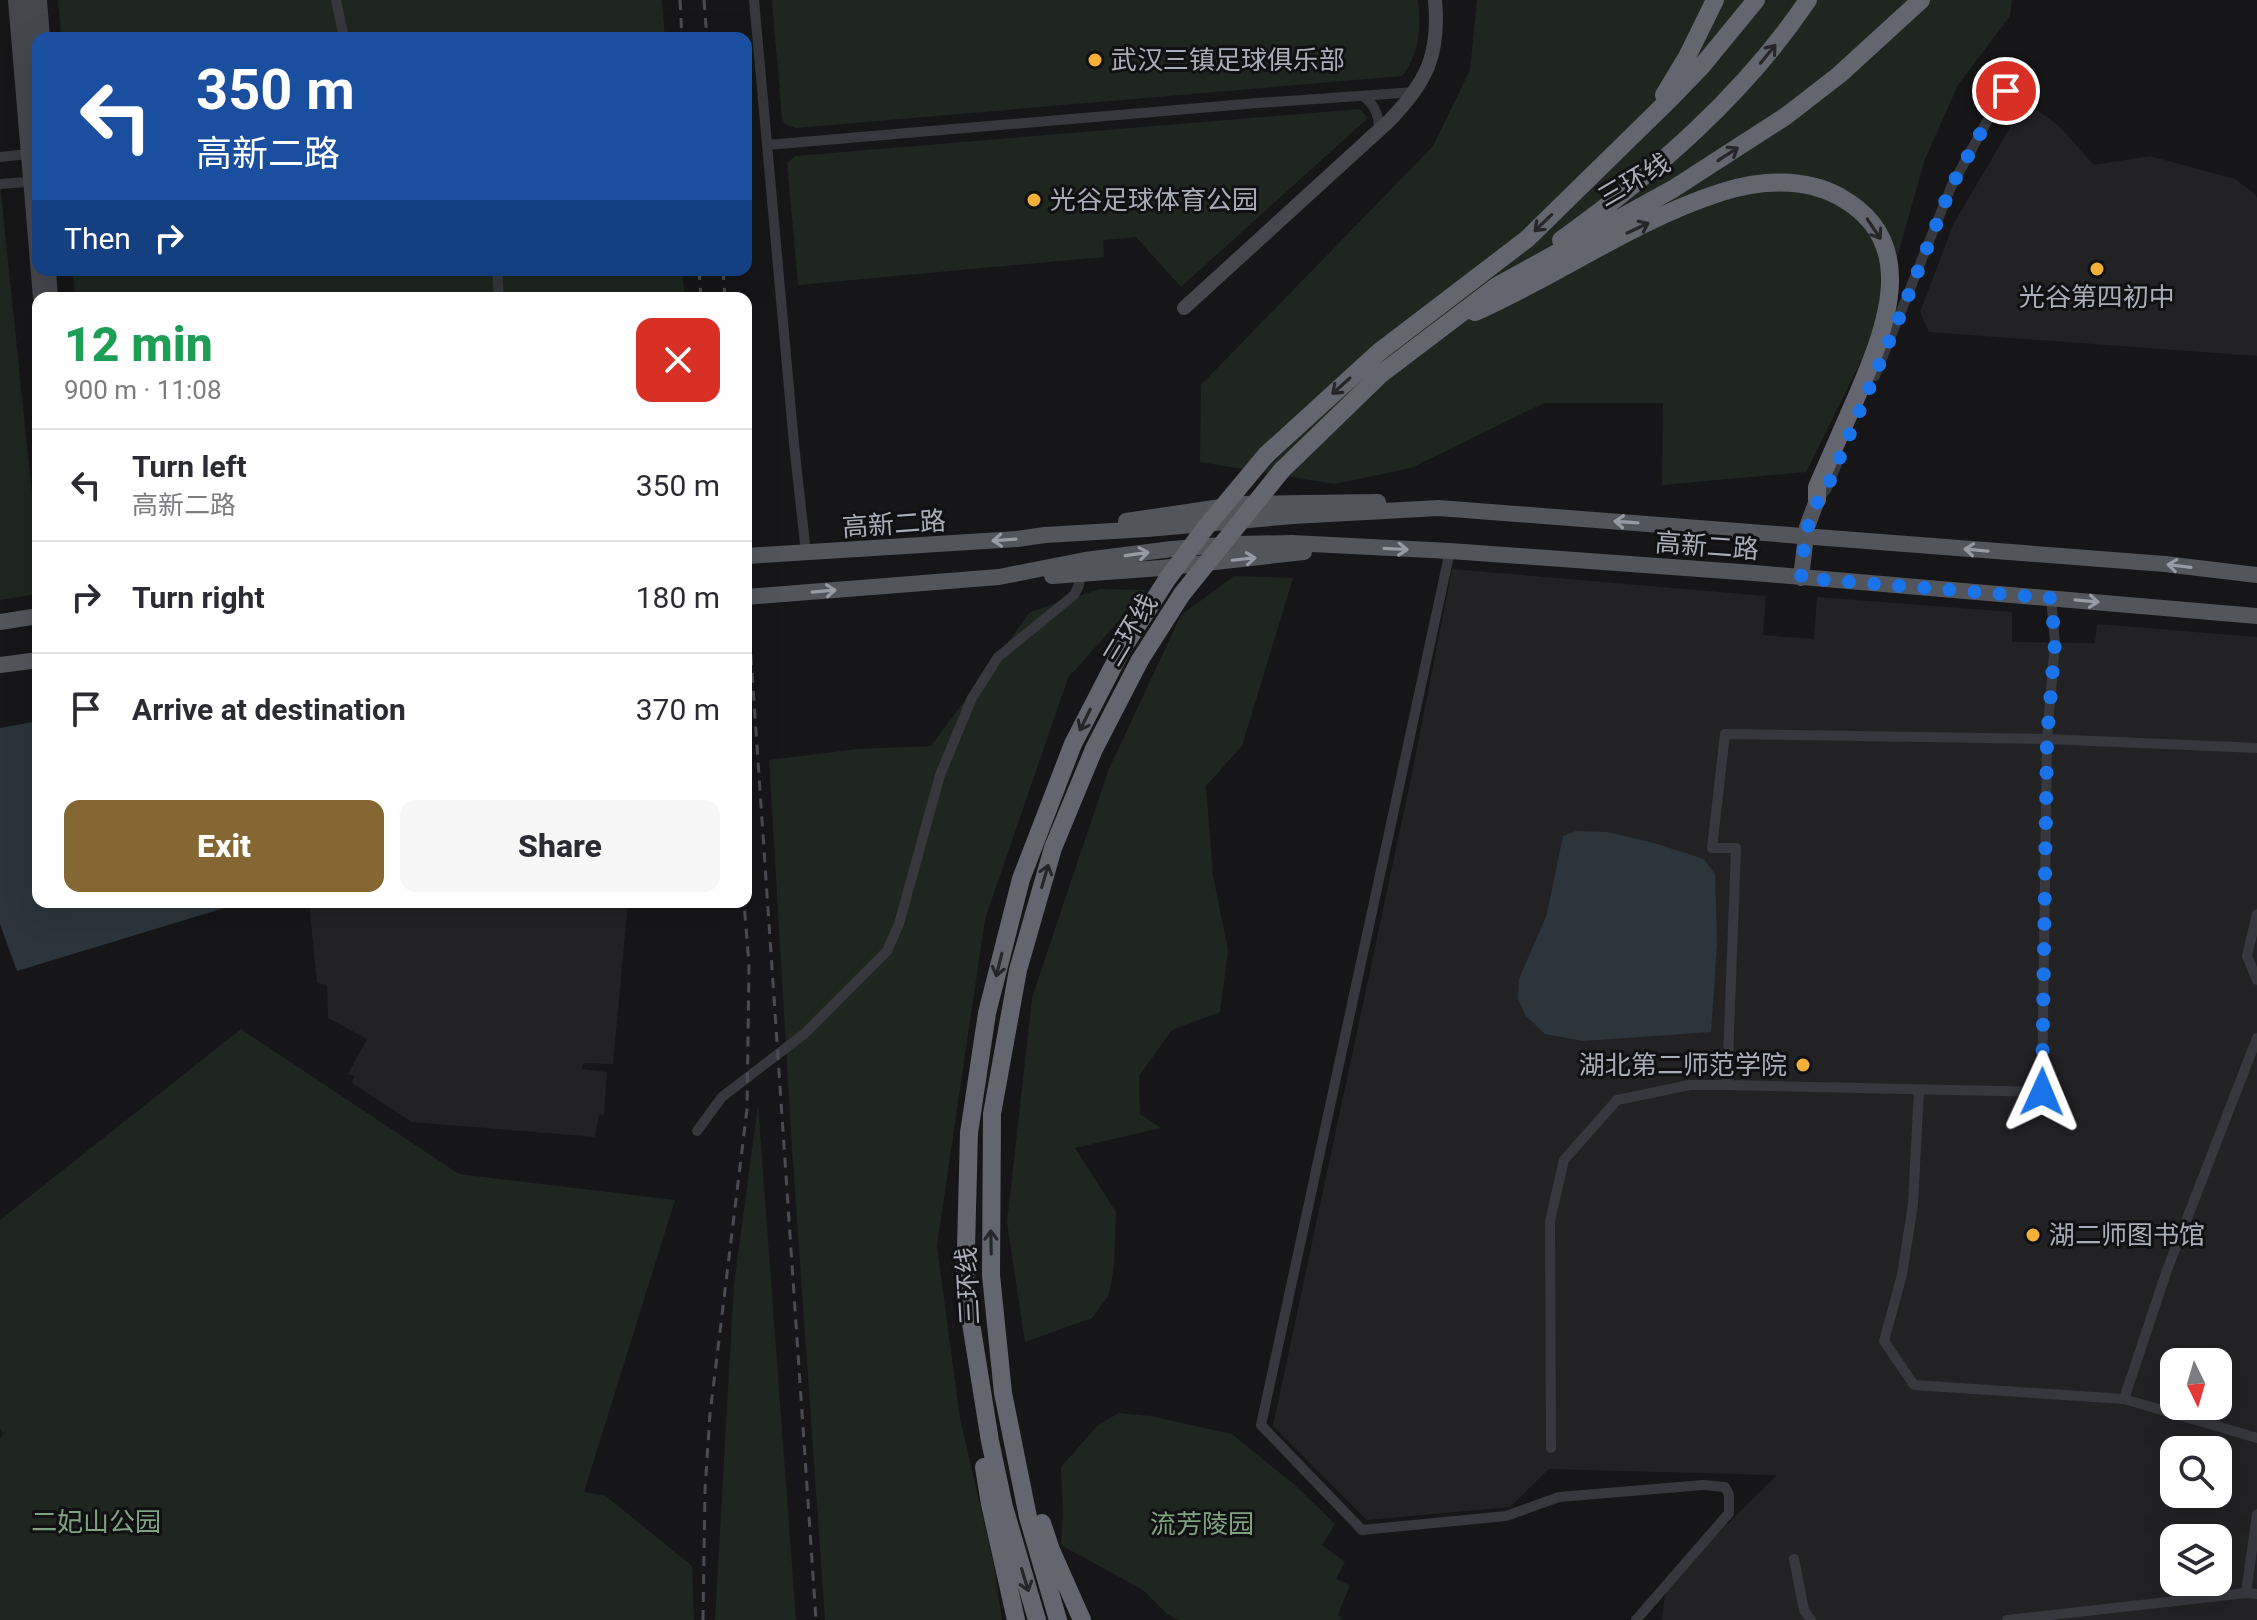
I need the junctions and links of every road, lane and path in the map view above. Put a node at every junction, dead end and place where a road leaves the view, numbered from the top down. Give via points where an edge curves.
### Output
1 (4, 0) edge
2 (15, 0) edge
3 (27, 0) edge
4 (40, 0) edge
5 (336, 0) edge
6 (754, 0) edge
7 (1435, 0) edge
8 (1715, 0) edge
9 (1753, 0) edge
10 (1808, 0) edge
11 (1921, 0) edge
12 (43, 32) edge
13 (343, 32) edge
14 (2022, 69) dead end
15 (1415, 92) junction
16 (1363, 96) junction
17 (32, 100) edge
18 (32, 113) edge
19 (32, 119) edge
20 (1379, 130) junction
21 (1640, 130) junction
22 (767, 145) junction
23 (32, 154) edge
24 (0, 157) edge
25 (32, 182) edge
26 (0, 184) edge
27 (1612, 213) junction
28 (1184, 308) dead end
29 (1443, 326) junction
30 (1817, 500) junction
31 (1805, 536) junction
32 (1344, 547) junction
33 (1450, 551) junction
34 (806, 553) junction
35 (752, 556) edge
36 (1080, 573) junction
37 (2257, 575) edge
38 (999, 577) junction
39 (1801, 578) junction
40 (752, 597) edge
41 (2051, 598) junction
42 (2257, 616) edge
43 (32, 617) edge
44 (0, 622) edge
45 (32, 661) edge
46 (0, 665) edge
47 (2047, 739) junction
48 (2257, 748) edge
49 (2257, 914) edge
50 (2257, 980) edge
51 (2257, 1038) edge
52 (1727, 1085) junction
53 (1919, 1090) junction
54 (697, 1131) dead end
55 (991, 1275) junction
56 (977, 1357) junction
57 (2124, 1399) junction
58 (2257, 1438) edge
59 (1551, 1448) dead end
60 (2257, 1514) edge
61 (1794, 1559) dead end
62 (2252, 1593) edge
63 (1016, 1620) edge
64 (1037, 1620) edge
65 (1058, 1620) edge
66 (1082, 1620) edge
67 (1636, 1620) edge
68 (1811, 1620) edge
69 (2007, 1620) edge

1 - 19 street via 14,98
2 - 18 street
3 - 17 street
4 - 12 street
5 - 13 street
6 - 22 street
7 - 15 street via 1435,48
8 - 21 highway via 1687,57
9 - 21 highway, 三环线 via 1701,67
27 -> 10 highway via 1762,62
27 -> 11 highway, 三环线 via 1684,182 1786,116
14 - 30 street via 1951,187 1826,490
15 - 16 street
15 - 20 street
16 - 20 street via 1377,113
16 - 22 street
20 - 28 street
21 -> 56 highway, 三环线, bridge via 1527,239 1379,352 1266,455 1168,578 1121,651 1073,744 1021,879 987,1013 969,1133 965,1286
22 - 34 street
23 - 24 street
25 - 26 street
27 - 29 highway, 三环线
29 -> 30 highway via 1611,240 1721,192 1770,183 1832,192 1874,228 1891,282 1877,348 1817,487
55 -> 29 highway, 三环线, bridge via 992,1114 1018,970 1053,848 1094,749 1182,594 1282,470 1381,374
30 - 31 main road
31 -> 34 main road, 高新二路 via 1439,508
37 -> 31 main road, 高新二路
31 - 39 main road
32 -> 33 main road, 高新二路
36 -> 32 main road, 高新二路
38 -> 32 main road, 高新二路 via 1172,549 1250,543
33 - 39 main road, 高新二路
33 - 67 street via 1261,1425 1362,1530 1506,1516 1559,1497 1725,1487 1729,1513
34 - 35 main road, 高新二路
36 - 38 main road, 高新二路
36 - 54 street via 1074,595 998,657 972,698 940,775 887,951 804,1034 722,1097
40 -> 38 main road, 高新二路
39 - 41 main road, 高新二路
41 -> 42 main road, 高新二路
41 - 47 street via 2055,643
43 - 44 main road
45 - 46 main road
47 - 48 street
47 - 52 street via 1725,734 1712,848 1736,848
47 - 53 street via 2042,1092
49 - 50 street via 2247,956
51 - 57 street via 2167,1270
52 - 53 street
52 - 59 street via 1690,1085 1617,1100 1564,1160 1550,1221
53 - 57 street via 1913,1204 1884,1341 1914,1385
55 - 65 highway, 三环线 via 1010,1434
55 - 66 highway via 1039,1514
56 - 63 highway via 980,1444
56 -> 64 highway, 三环线 via 1004,1507
57 - 58 street
60 - 62 street
61 - 68 street via 1804,1610
62 - 69 street

